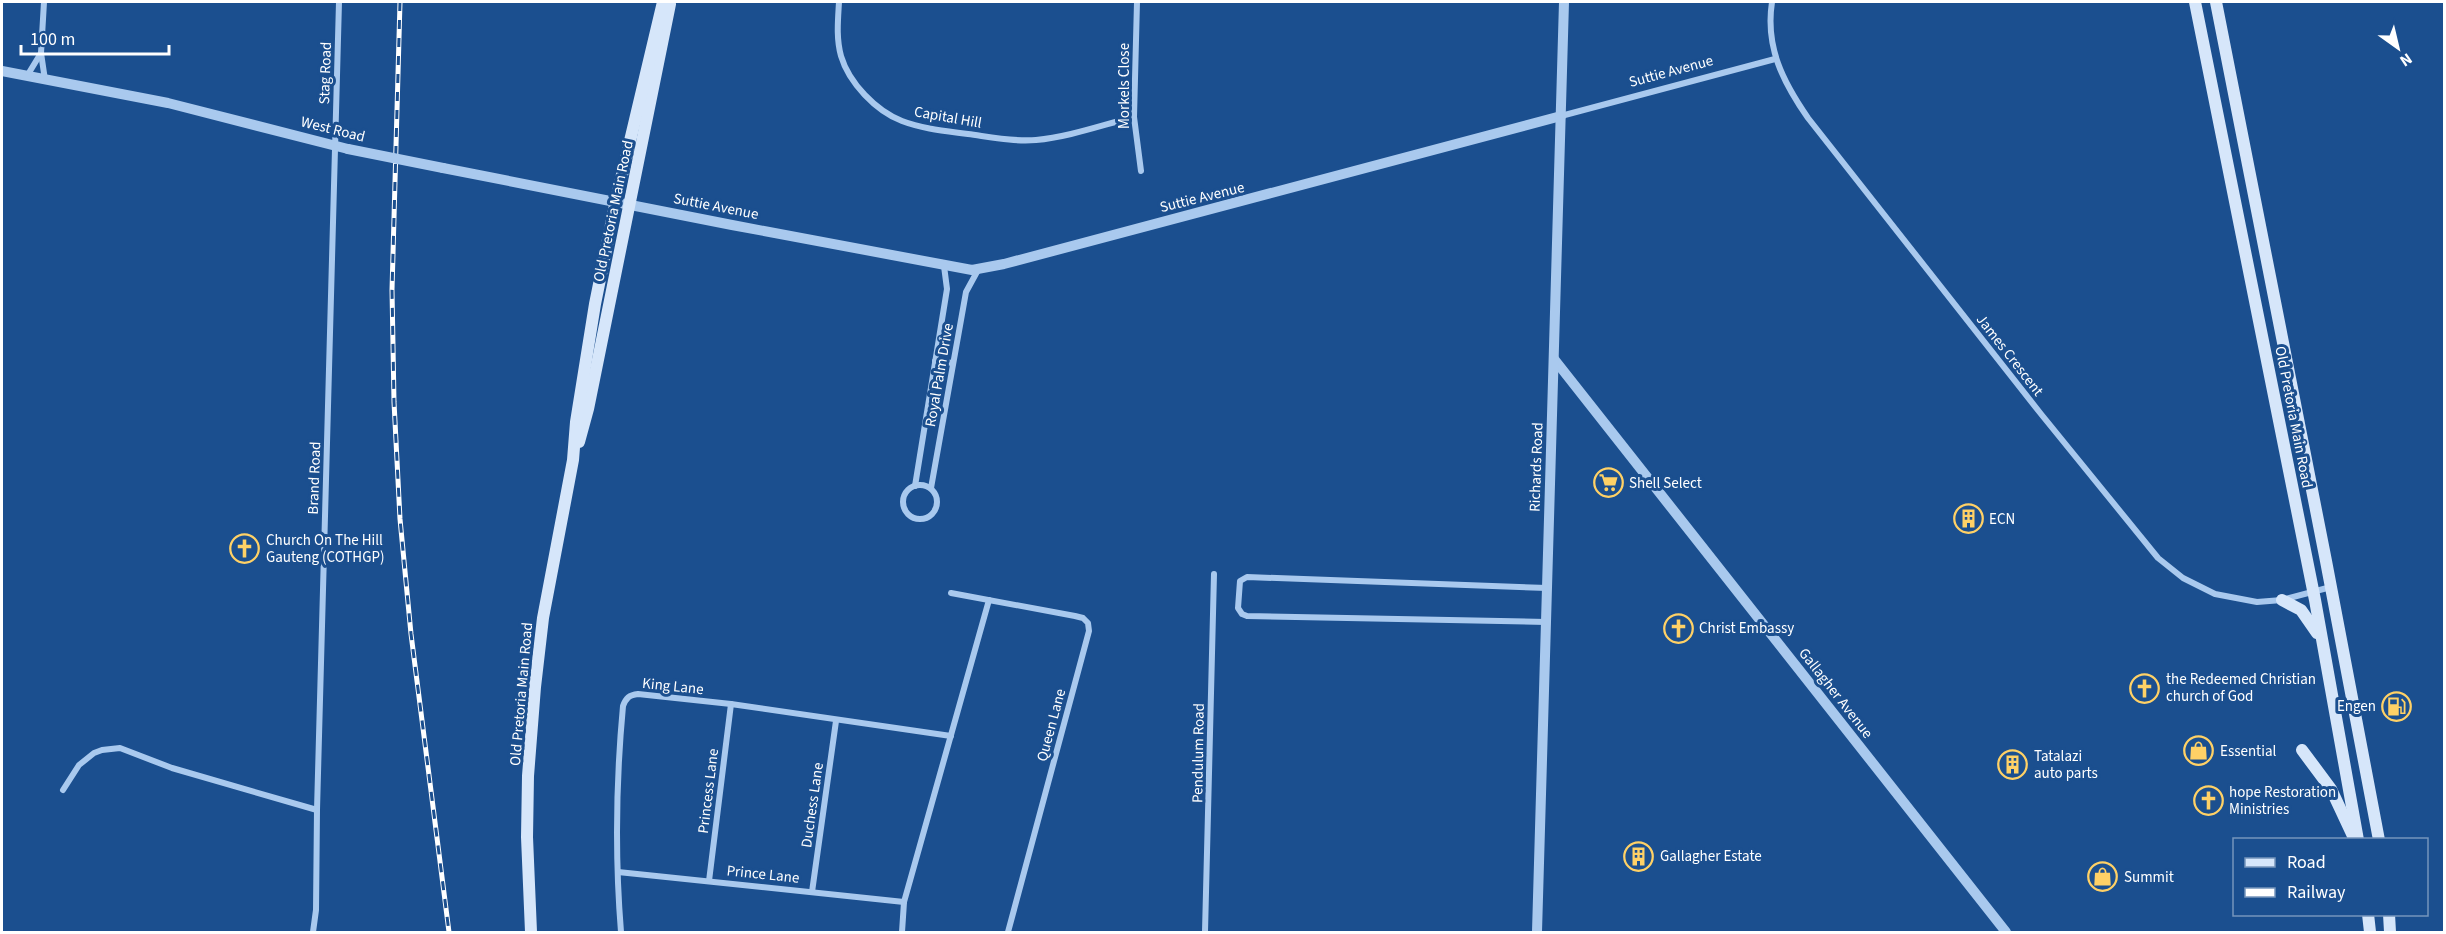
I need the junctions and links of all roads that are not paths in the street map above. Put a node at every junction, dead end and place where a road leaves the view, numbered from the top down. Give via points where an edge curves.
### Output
1 (44, 2) edge
2 (339, 2) edge
3 (663, 2) edge
4 (671, 2) edge
5 (839, 2) edge
6 (1137, 2) edge
7 (1564, 2) edge
8 (1772, 2) edge
9 (2195, 2) edge
10 (2216, 2) edge
11 (41, 53) junction
12 (1775, 59) junction
13 (2, 71) edge
14 (27, 76) junction
15 (45, 80) junction
16 (1561, 116) junction
17 (1134, 117) junction
18 (335, 146) junction
19 (1141, 171) dead end
20 (616, 200) junction
21 (629, 205) junction
22 (944, 266) junction
23 (978, 269) junction
24 (1554, 358) junction
25 (935, 361) junction
26 (953, 363) junction
27 (573, 460) junction
28 (915, 486) junction
29 (931, 488) junction
30 (1214, 574) dead end
31 (2331, 587) junction
32 (1547, 588) junction
33 (2313, 592) junction
34 (951, 593) dead end
35 (989, 600) junction
36 (2282, 600) junction
37 (1546, 622) junction
38 (2324, 648) junction
39 (732, 704) junction
40 (836, 721) junction
41 (951, 736) junction
42 (2302, 750) dead end
43 (63, 790) dead end
44 (317, 810) junction
45 (2355, 838) edge
46 (2356, 838) edge
47 (2379, 838) edge
48 (618, 872) junction
49 (709, 881) junction
50 (812, 892) junction
51 (904, 902) junction
52 (2368, 916) edge
53 (2389, 916) edge
54 (313, 933) edge
55 (531, 933) edge
56 (621, 933) edge
57 (902, 933) edge
58 (1008, 933) edge
59 (1205, 933) edge
60 (1537, 933) edge
61 (2006, 933) edge
62 (2370, 933) edge
63 (2390, 933) edge

1 - 11 street
2 - 18 street, Stag Road
3 - 20 main road, Old Pretoria Main Road
4 - 21 main road, Old Pretoria Main Road
5 - 17 street, Capital Hill via 838,40 846,65 876,105 904,122 1035,141
6 - 17 street, Morkels Close
7 - 16 street, Richards Road
8 - 12 street, James Crescent via 1770,36
9 - 33 main road, Old Pretoria Main Road
10 - 31 main road, Old Pretoria Main Road
11 - 14 street
11 - 15 street
12 - 16 street, Suttie Avenue
12 - 36 street, James Crescent via 1808,118 2158,558 2183,578 2215,594 2257,602
13 - 14 street, West Road
14 - 15 street, West Road
15 - 18 street, West Road via 168,103
16 - 23 street, Suttie Avenue
16 - 24 street, Richards Road
17 - 19 street, Morkels Close
18 - 20 street, West Road, bridge
18 - 44 street, Brand Road
20 - 21 street, Suttie Avenue
20 - 27 main road, Old Pretoria Main Road via 587,345
21 - 22 street, Suttie Avenue
21 - 27 main road, Old Pretoria Main Road via 586,419
22 - 23 street, Suttie Avenue
22 - 25 street, Royal Palm Drive via 948,285
23 - 26 street, Royal Palm Drive via 966,292
24 - 32 street, Richards Road
24 - 61 street, Gallagher Avenue
25 - 26 street
25 - 28 street, Royal Palm Drive
26 - 29 street, Royal Palm Drive
27 - 55 main road, Old Pretoria Main Road via 543,618 531,724 527,837
28 - 29 street
28 - 29 street via 905,494 903,503 908,514 916,519 925,519 935,511 937,499
30 - 59 street, Pendulum Road
31 - 33 street, James Crescent
31 - 47 main road, Old Pretoria Main Road
32 - 37 street, Richards Road
32 - 37 street via 1247,577 1240,581 1238,608 1247,616
33 - 36 street, James Crescent
33 - 38 main road, Old Pretoria Main Road
34 - 35 street
35 - 41 street
35 - 58 street, Queen Lane via 1083,618 1089,627
36 - 38 main road via 2304,613
37 - 60 street, Richards Road
38 - 46 main road, Old Pretoria Main Road
39 - 40 street, King Lane
39 - 48 street, King Lane via 638,694 626,699 619,752
39 - 49 street, Princess Lane
40 - 41 street, King Lane
40 - 50 street, Duchess Lane
41 - 51 street
42 - 45 main road via 2331,789
43 - 44 street via 79,765 94,753 120,747 172,768
44 - 54 street, Brand Road
48 - 49 street, Prince Lane
48 - 56 street, King Lane
49 - 50 street, Prince Lane
50 - 51 street, Prince Lane
51 - 57 street
52 - 62 main road
53 - 63 main road

